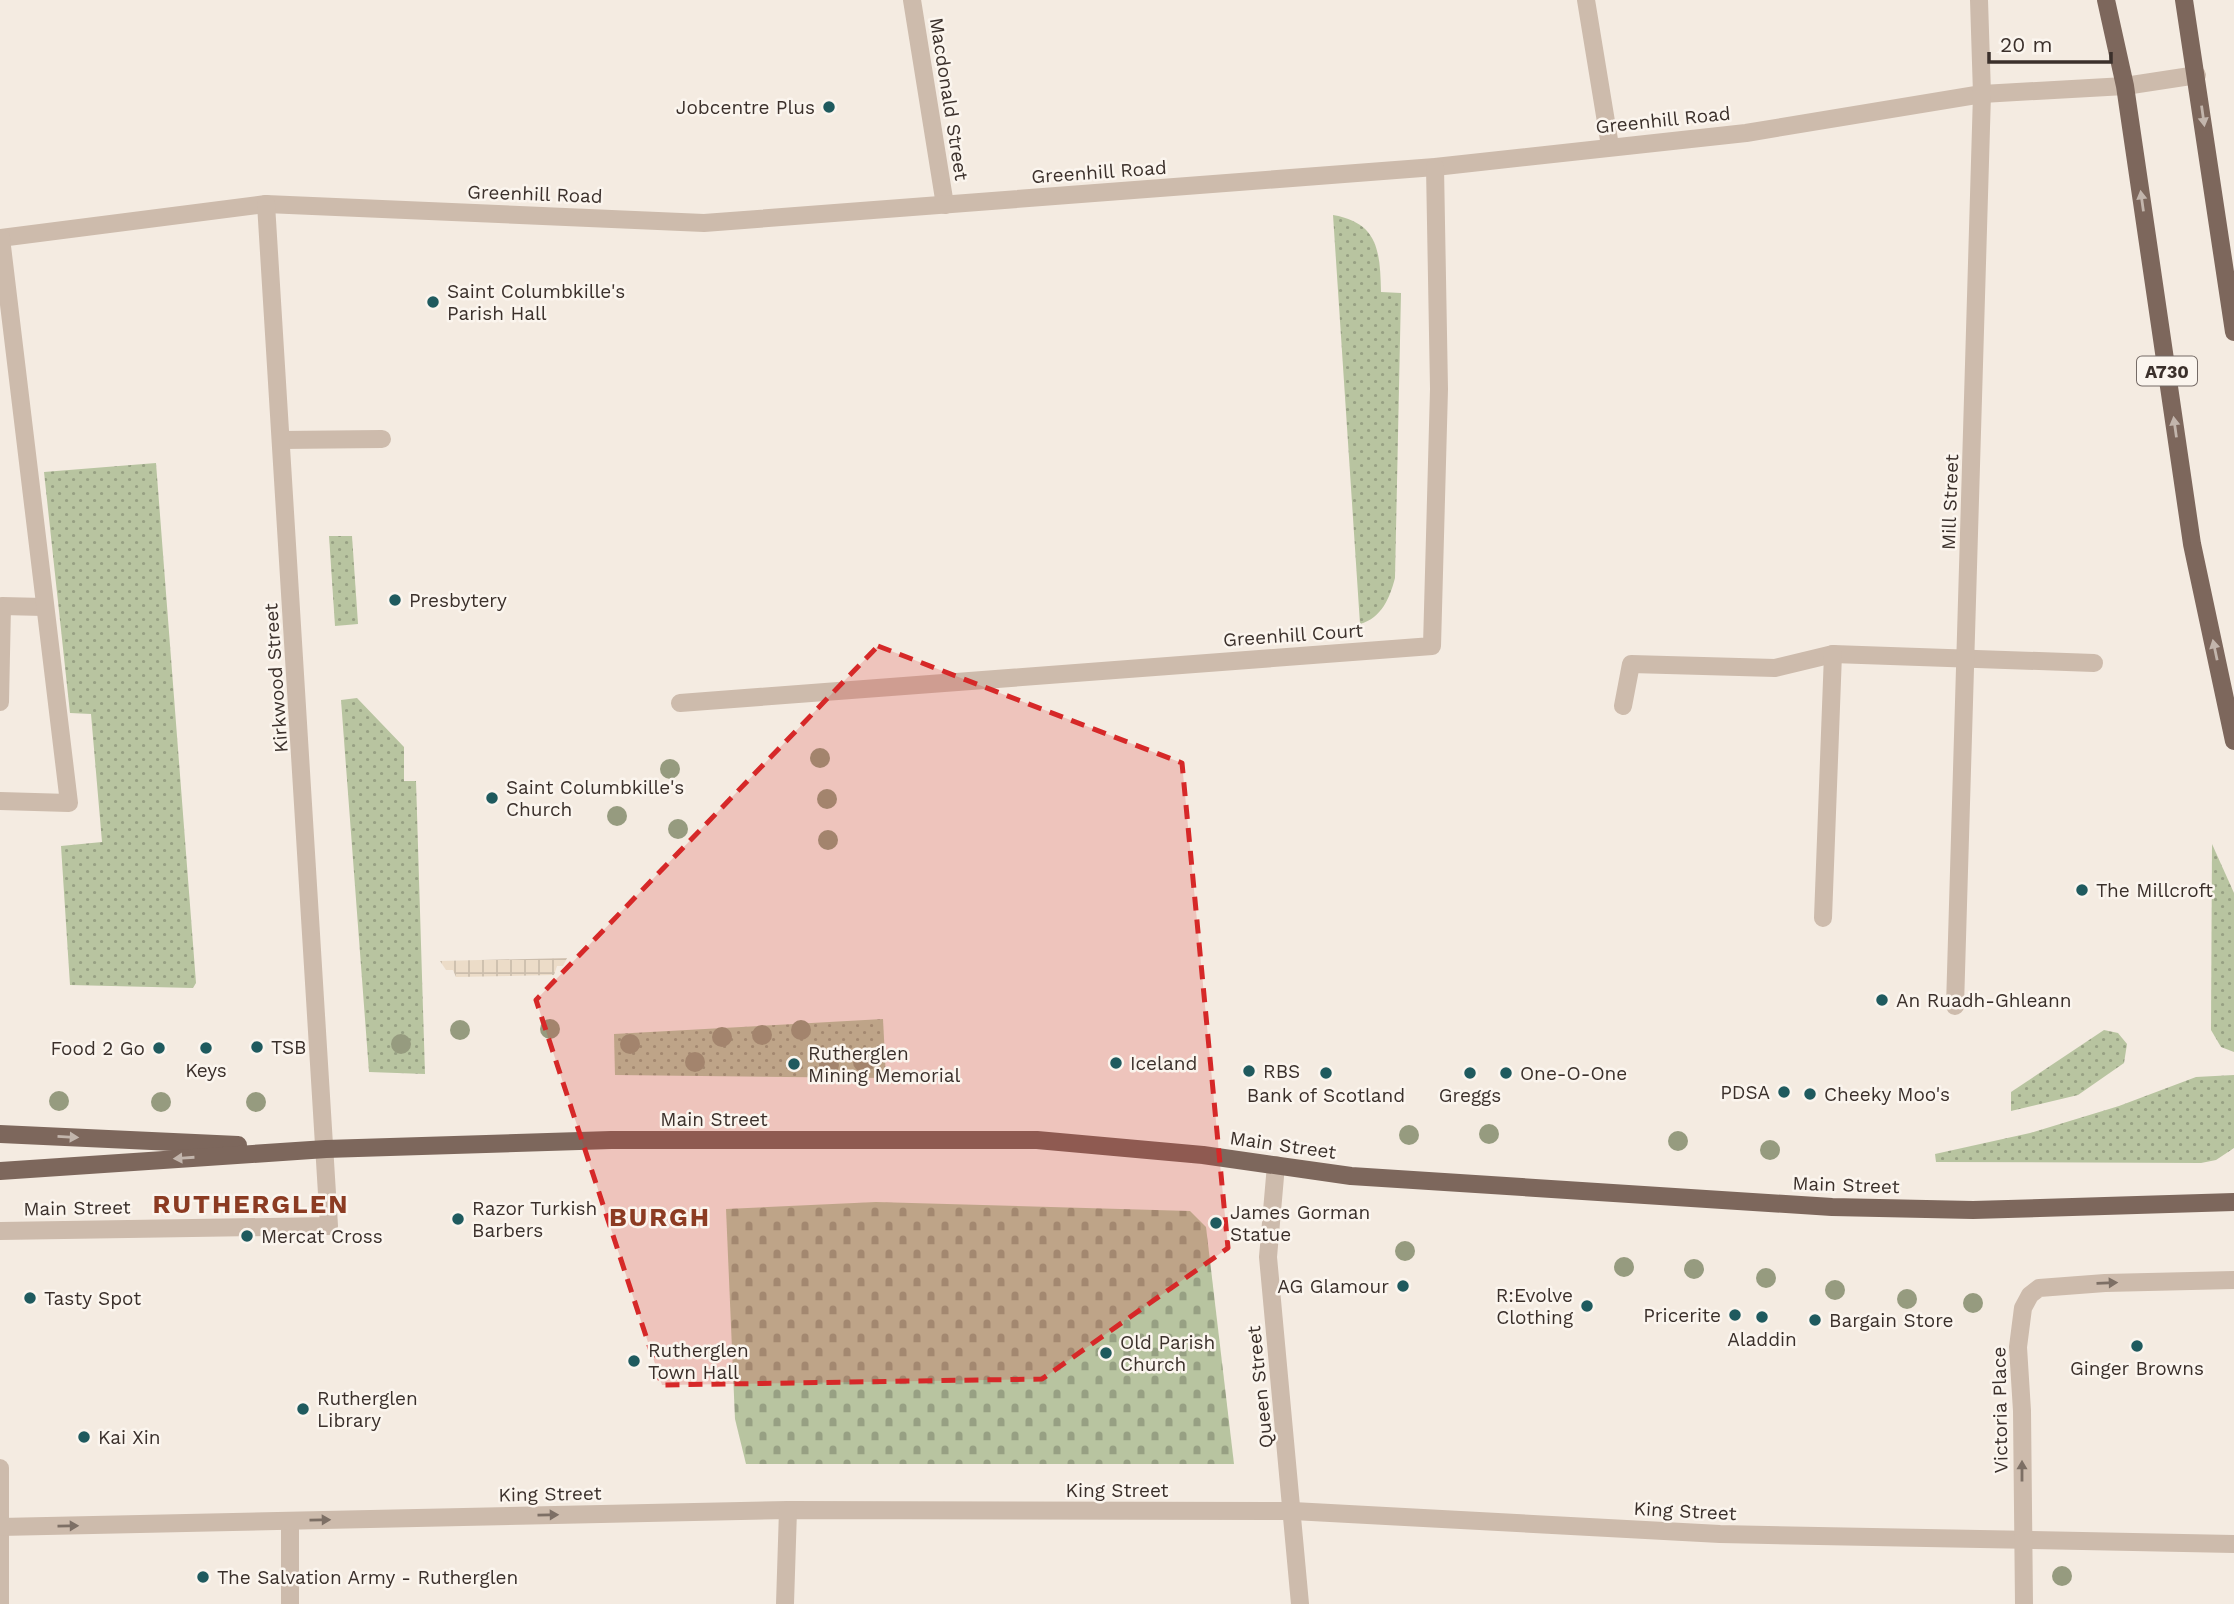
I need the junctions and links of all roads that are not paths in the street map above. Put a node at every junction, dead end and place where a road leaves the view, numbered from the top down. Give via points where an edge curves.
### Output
1 (912, 0) edge
2 (1586, 0) edge
3 (1979, 0) edge
4 (2106, 0) edge
5 (2184, 0) edge
6 (2197, 75) junction
7 (2125, 86) junction
8 (1982, 94) junction
9 (1610, 146) junction
10 (1435, 167) junction
11 (267, 204) junction
12 (945, 205) junction
13 (0, 238) edge
14 (2234, 332) edge
15 (382, 439) dead end
16 (281, 440) junction
17 (44, 607) junction
18 (1833, 654) junction
19 (1966, 658) junction
20 (2094, 663) dead end
21 (0, 702) edge
22 (680, 703) dead end
23 (1623, 706) dead end
24 (2234, 741) edge
25 (0, 802) edge
26 (1823, 918) dead end
27 (1955, 1006) dead end
28 (0, 1134) edge
29 (326, 1149) junction
30 (1276, 1165) junction
31 (0, 1171) edge
32 (2234, 1202) edge
33 (0, 1231) edge
34 (2234, 1280) edge
35 (0, 1468) edge
36 (788, 1510) junction
37 (1293, 1511) junction
38 (290, 1521) junction
39 (1, 1527) edge
40 (2022, 1539) junction
41 (2234, 1544) edge
42 (0, 1604) edge
43 (290, 1604) edge
44 (785, 1604) edge
45 (1300, 1604) edge
46 (2024, 1604) edge

1 - 12 street, Macdonald Street
2 - 9 street
3 - 8 street, Mill Street
4 - 7 main road, A730
5 - 6 main road
6 - 7 street, Greenhill Road
6 -> 14 main road
7 - 8 street, Greenhill Road
24 -> 7 main road, A730 via 2192,544
8 - 9 street, Greenhill Road via 1746,133
8 - 19 street, Mill Street
9 - 10 street, Greenhill Road
10 - 12 street, Greenhill Road
10 - 22 street, Greenhill Court via 1439,389 1432,646
11 - 12 street, Greenhill Road via 704,223
11 - 13 street, Greenhill Road
11 - 16 street, Kirkwood Street
13 - 17 street
15 - 16 street
16 - 29 street, Kirkwood Street
17 - 21 street via 2,606
17 - 25 street via 69,803
18 - 19 street
18 - 23 street via 1775,668 1631,664
18 - 26 street
19 - 20 street
19 - 27 street, Mill Street
28 -> 29 main road, Main Street
29 - 30 main road, Main Street via 611,1140 1037,1140
29 -> 31 main road, Main Street
29 - 33 street, Main Street via 329,1226
30 - 32 main road, Main Street via 1351,1176 1832,1207 1973,1210
30 - 37 street, Queen Street via 1268,1257
40 -> 34 street, Victoria Place via 2018,1347 2023,1308 2030,1295 2039,1288 2105,1283
35 - 39 street
36 - 37 street, King Street
38 -> 36 street, King Street
36 - 44 street
37 - 40 street, King Street via 1720,1534
37 - 45 street, Queen Street
39 -> 38 street, King Street
38 - 43 street
39 - 42 street
40 - 41 street, King Street
40 - 46 street, Victoria Place

